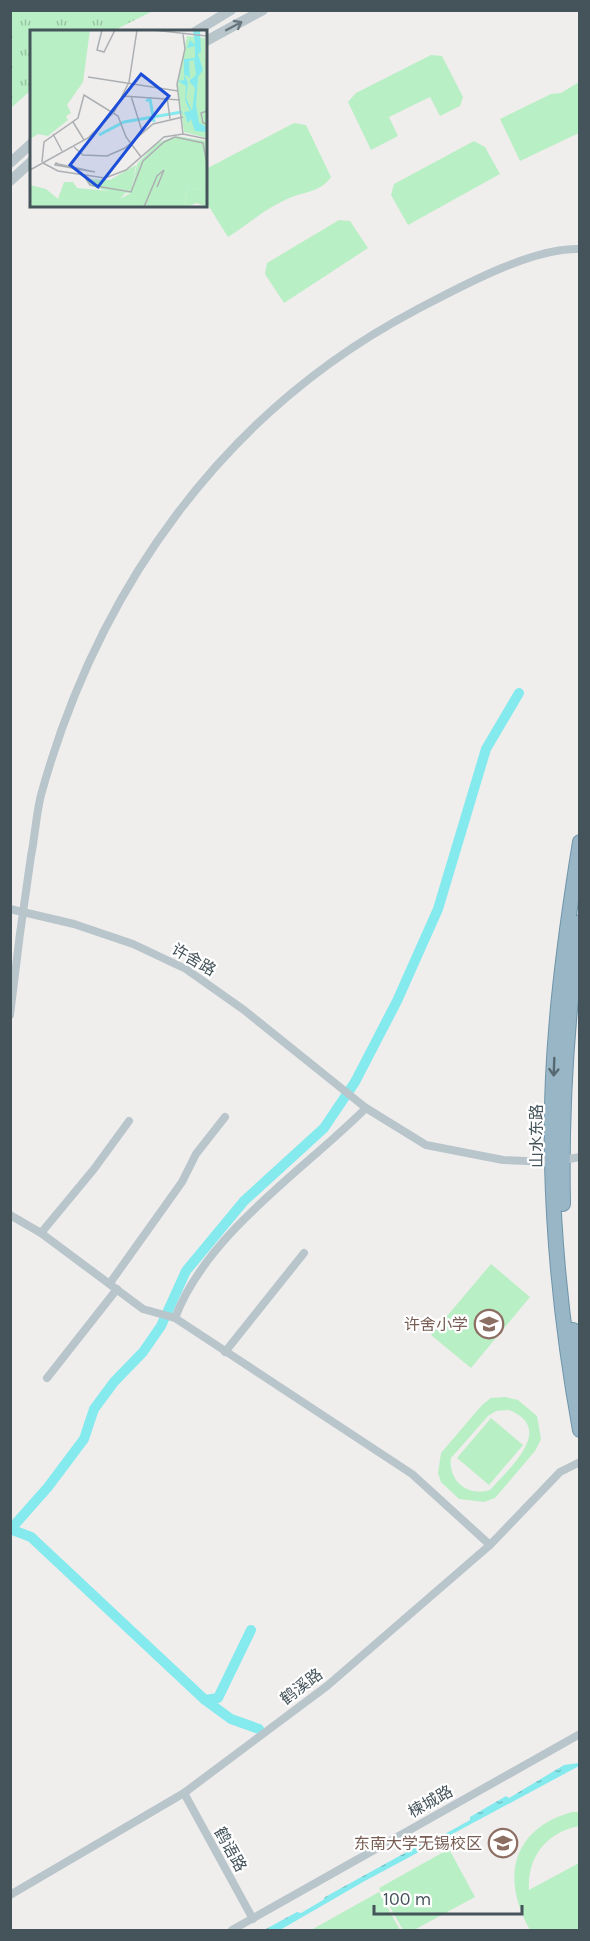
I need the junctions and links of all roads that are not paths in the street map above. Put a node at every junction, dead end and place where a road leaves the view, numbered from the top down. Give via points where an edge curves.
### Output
1 (231, 10) edge
2 (263, 10) edge
3 (198, 30) edge
4 (207, 40) edge
5 (30, 144) edge
6 (10, 163) edge
7 (30, 163) edge
8 (10, 181) edge
9 (579, 249) edge
10 (579, 842) edge
11 (10, 909) edge
12 (22, 912) junction
13 (579, 922) edge
14 (10, 1015) edge
15 (363, 1106) junction
16 (225, 1117) dead end
17 (129, 1121) dead end
18 (579, 1157) edge
19 (557, 1160) junction
20 (10, 1215) edge
21 (41, 1233) junction
22 (304, 1253) dead end
23 (110, 1283) junction
24 (117, 1289) junction
25 (174, 1318) junction
26 (225, 1352) junction
27 (579, 1373) edge
28 (47, 1378) dead end
29 (579, 1430) edge
30 (579, 1462) edge
31 (490, 1545) junction
32 (579, 1734) edge
33 (184, 1793) junction
34 (10, 1895) edge
35 (253, 1919) junction
36 (232, 1930) edge

1 - 3 street
4 -> 2 street
5 - 6 street
7 - 8 street
9 - 12 street via 518,261 389,324 316,373 254,426 193,490 138,567 81,678 41,796
10 -> 19 highway, 山水东路 via 558,998
11 - 12 street, 许舍路
12 - 14 street
12 - 15 street, 许舍路 via 133,944 186,969 244,1010
13 - 19 highway, 山水东路
15 - 19 street, 许舍路 via 426,1145 503,1160
15 - 25 street via 220,1246 183,1295
16 - 23 street
17 - 21 street
18 - 19 street, 许舍路
19 - 27 highway, 山水东路
19 - 29 highway, 山水东路 via 556,1256
20 - 21 street
21 - 23 street
22 - 26 street
23 - 24 street
24 - 25 street via 144,1310
24 - 28 street
25 - 26 street
26 - 31 street via 412,1474
30 - 31 street, 鹤溪路 via 560,1472
31 - 33 street, 鹤溪路 via 327,1686
32 - 35 street, 楝城路
33 - 34 street, 鹤溪路
33 - 35 street, 鹤语路
35 - 36 street, 楝城路

